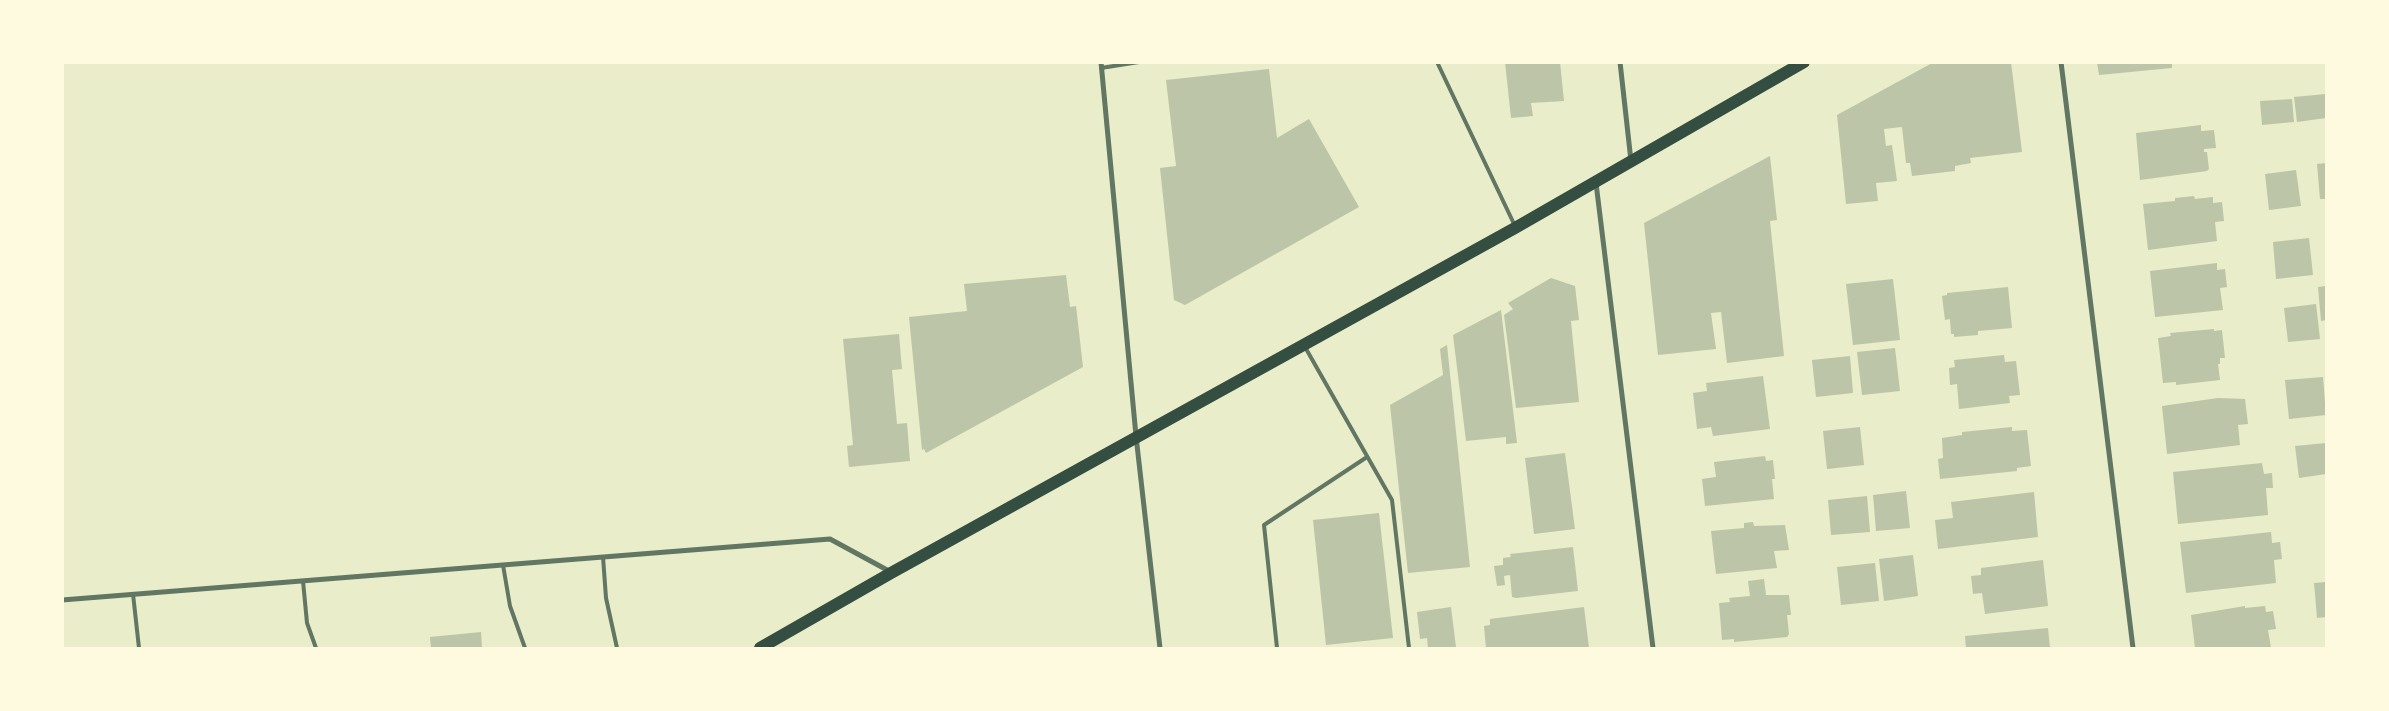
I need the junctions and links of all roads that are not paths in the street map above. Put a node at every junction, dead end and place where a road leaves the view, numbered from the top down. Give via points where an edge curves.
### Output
1 (1139, 62) edge
2 (1437, 62) edge
3 (1620, 62) edge
4 (1804, 62) edge
5 (2061, 62) edge
6 (1101, 65) edge
7 (1631, 161) junction
8 (1596, 182) junction
9 (1516, 228) junction
10 (1303, 344) junction
11 (1136, 436) junction
12 (1368, 457) junction
13 (603, 558) junction
14 (503, 566) junction
15 (891, 573) junction
16 (303, 581) junction
17 (133, 594) junction
18 (62, 600) edge
19 (140, 648) edge
20 (316, 648) edge
21 (525, 648) edge
22 (617, 648) edge
23 (760, 648) edge
24 (1160, 648) edge
25 (1277, 648) edge
26 (1409, 648) edge
27 (1654, 648) edge
28 (2133, 648) edge

1 - 6 lane
2 - 9 lane
3 - 7 street
4 - 7 main road
5 - 28 street
6 - 11 street
7 - 8 main road
8 - 9 main road
8 - 27 street
9 - 10 main road
10 - 11 main road
10 - 12 lane
11 - 15 main road
11 - 24 street
12 - 25 lane via 1264,525
12 - 26 lane via 1392,500
13 - 14 street
13 - 15 street via 830,539
13 - 22 lane via 606,598
14 - 16 street
14 - 21 lane via 510,606
15 - 23 main road
16 - 17 street
16 - 20 lane via 307,623
17 - 18 street
17 - 19 lane

